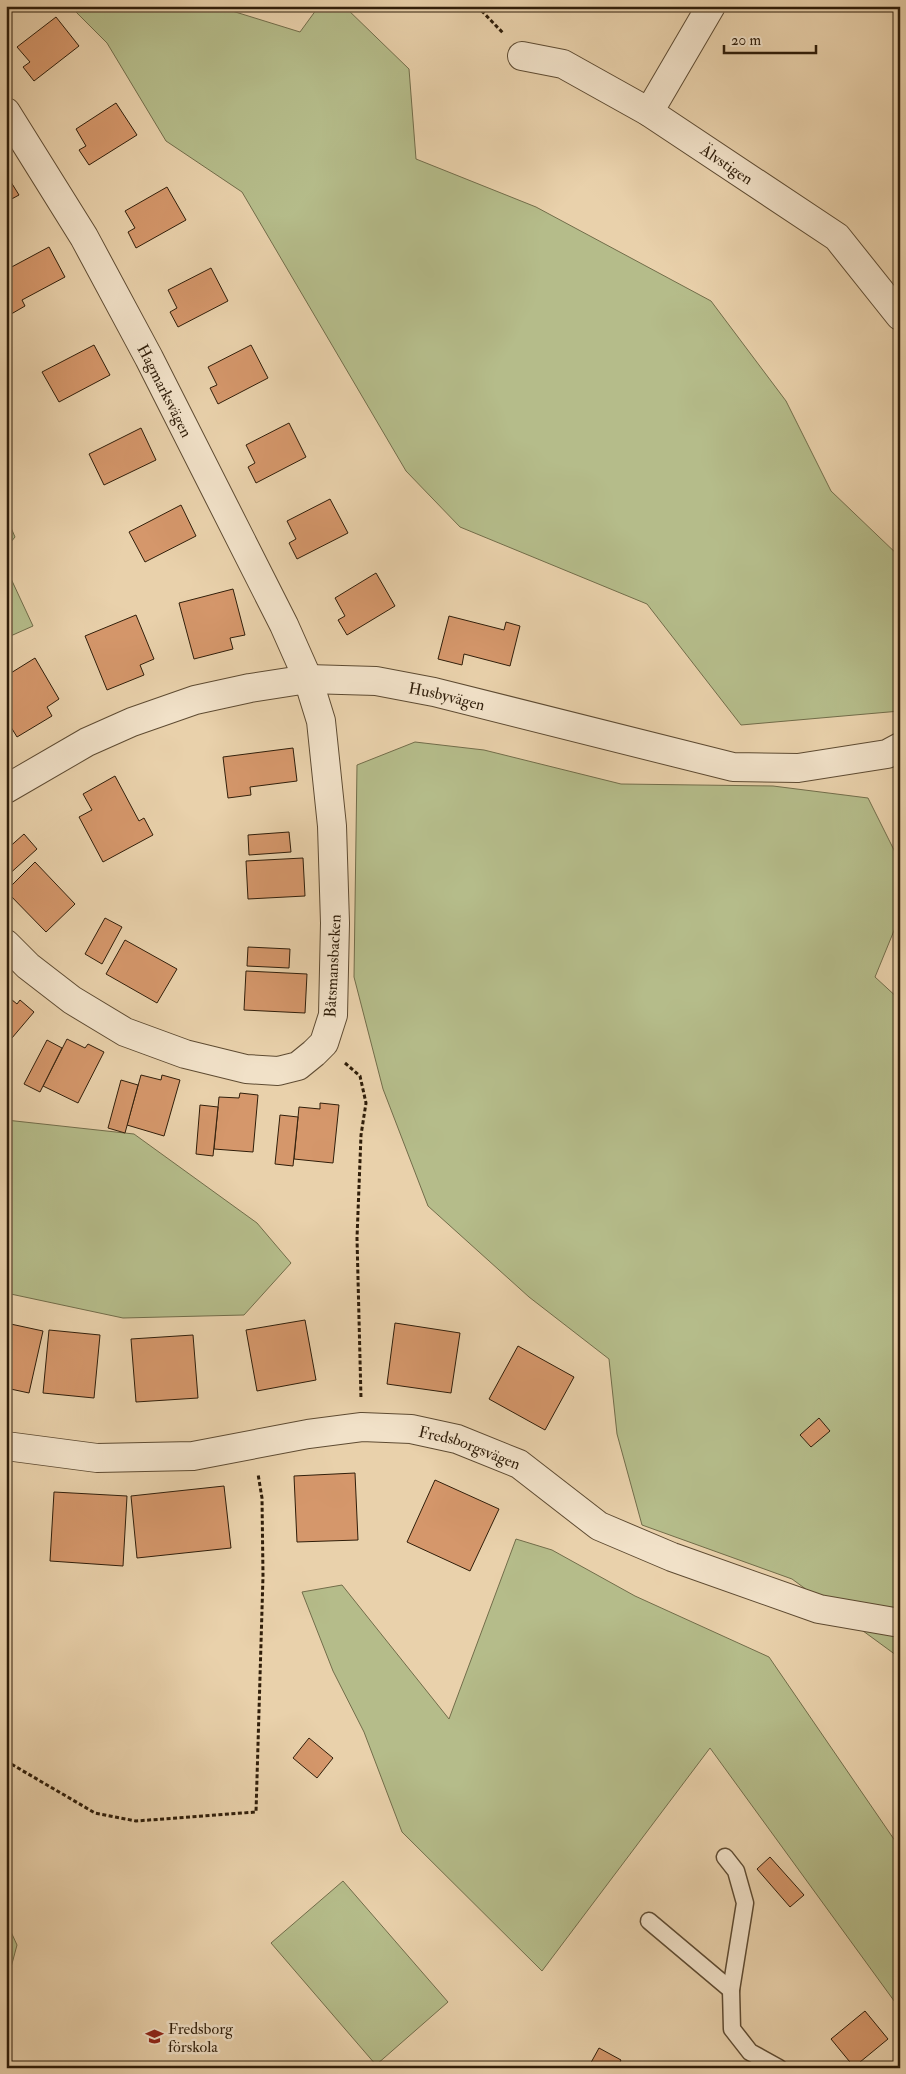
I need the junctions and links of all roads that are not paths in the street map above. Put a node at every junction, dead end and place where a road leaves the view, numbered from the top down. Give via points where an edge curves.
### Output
1 (711, 6) edge
2 (522, 56) road end
3 (6, 112) edge
4 (649, 112) junction
5 (900, 316) edge
6 (308, 679) junction
7 (900, 747) edge
8 (6, 789) edge
9 (6, 944) edge
10 (6, 1446) edge
11 (900, 1623) edge
12 (725, 1857) dead end
13 (649, 1921) dead end
14 (731, 1990) junction
15 (779, 2068) edge

1 - 4 street
2 - 4 street, Älvstigen via 563,64
3 - 6 street, Hagmarksvägen via 84,237 144,349 284,625
4 - 5 street, Älvstigen via 837,237
6 - 7 street, Husbyvägen via 376,682 434,692 733,766 798,768 887,754
6 - 8 street, Husbyvägen via 195,700 132,722 87,742
6 - 9 street, Båtsmansbacken via 320,721 332,826 335,984 333,1015 324,1043 298,1066 278,1071 246,1069 185,1054 125,1032 72,1000 28,966
10 - 11 street, Fredsborgsvägen via 97,1458 193,1456 362,1427 411,1429 456,1439 519,1464 600,1526 672,1557 818,1609
12 - 14 lane via 736,1872 745,1903
13 - 14 lane
14 - 15 lane via 732,2029 750,2052

